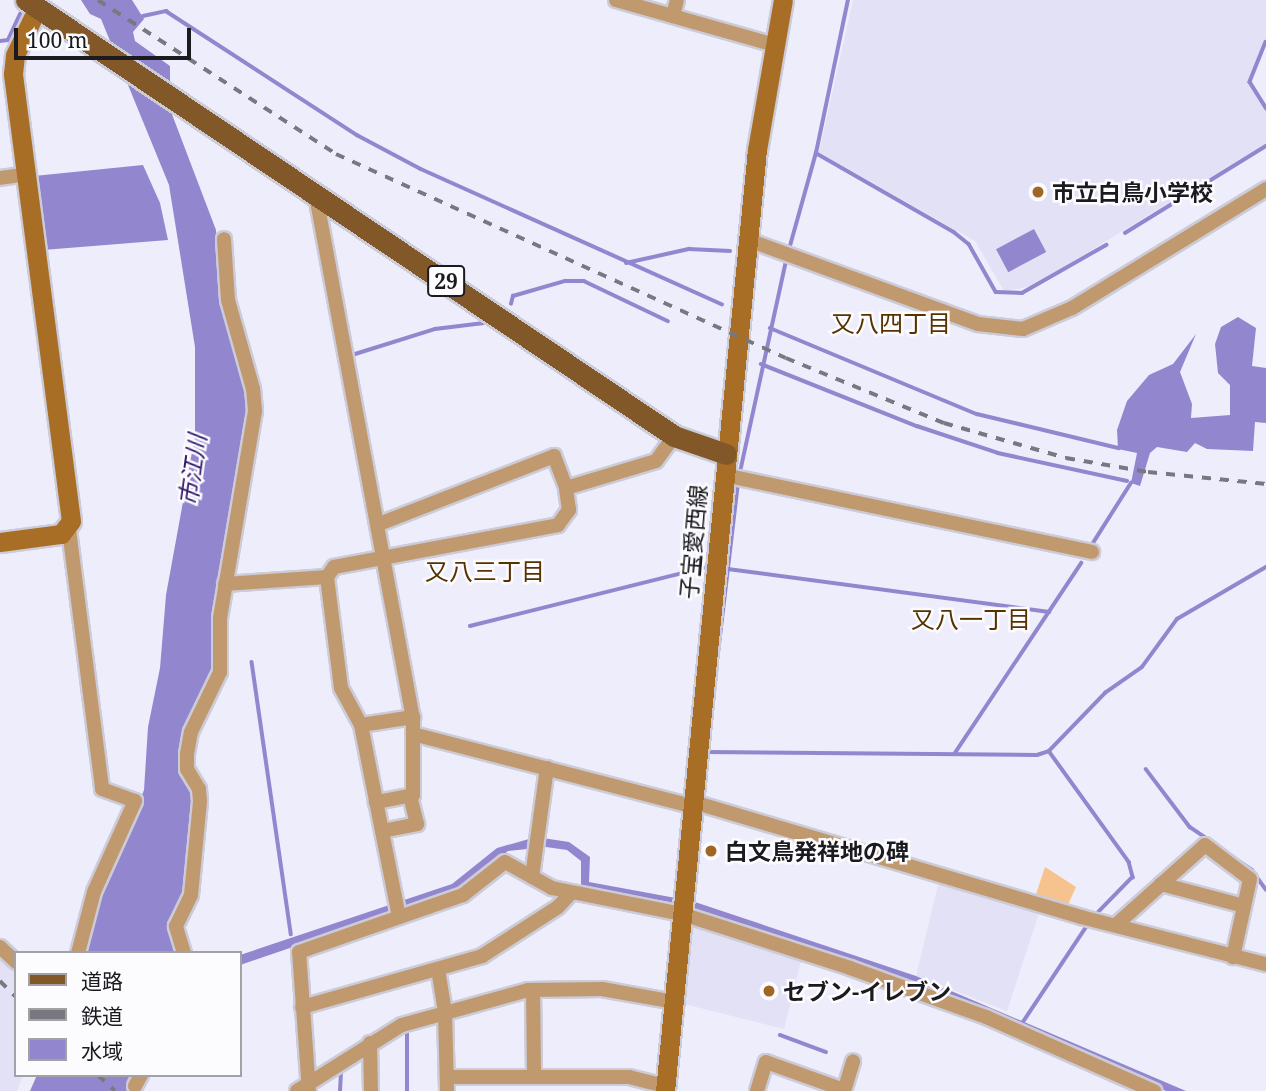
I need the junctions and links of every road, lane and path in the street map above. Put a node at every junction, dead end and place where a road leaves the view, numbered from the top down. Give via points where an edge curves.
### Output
1 (616, 0) edge
2 (677, 0) edge
3 (783, 0) edge
4 (32, 4) edge
5 (673, 16) junction
6 (775, 45) junction
7 (28, 174) junction
8 (0, 178) edge
9 (1266, 190) edge
10 (316, 196) junction
11 (224, 239) dead end
12 (751, 241) junction
13 (674, 436) junction
14 (725, 465) junction
15 (566, 488) junction
16 (379, 524) junction
17 (69, 530) junction
18 (0, 542) edge
19 (1092, 552) dead end
20 (383, 559) junction
21 (327, 577) junction
22 (225, 584) junction
23 (413, 717) junction
24 (361, 725) junction
25 (412, 734) junction
26 (547, 768) junction
27 (410, 796) junction
28 (376, 802) junction
29 (692, 804) junction
30 (382, 831) junction
31 (532, 877) junction
32 (1161, 884) junction
33 (570, 894) junction
34 (1244, 906) junction
35 (683, 907) junction
36 (398, 910) junction
37 (1117, 924) junction
38 (0, 947) edge
39 (79, 951) edge
40 (183, 951) edge
41 (1233, 957) junction
42 (14, 960) edge
43 (1266, 964) edge
44 (438, 969) junction
45 (533, 990) junction
46 (674, 1002) junction
47 (302, 1007) junction
48 (445, 1012) junction
49 (370, 1043) junction
50 (853, 1060) dead end
51 (534, 1071) junction
52 (447, 1084) edge
53 (309, 1085) edge
54 (666, 1089) edge
55 (297, 1091) edge
56 (371, 1091) edge
57 (757, 1091) edge
58 (844, 1091) edge
59 (1153, 1091) edge

1 - 5 street
2 - 5 street
3 - 6 main road, 子宝愛西線
4 - 7 main road via 12,65
4 - 10 main road, 29
5 - 6 street
6 - 12 main road, 子宝愛西線 via 757,150
7 - 8 street
7 - 17 main road
9 - 12 street via 1072,307 1023,329 978,324
10 - 13 main road, 29
10 - 16 street
11 - 22 street via 229,309 256,398
12 - 14 main road, 子宝愛西線
13 - 14 main road, 29
13 - 15 street via 656,461
14 - 19 street
14 - 29 main road, 子宝愛西線
15 - 16 street via 554,456
15 - 20 street via 569,510 558,525
16 - 20 street
17 - 18 main road
17 - 39 street via 103,789 135,801 94,892
20 - 21 street via 334,567
20 - 23 street
21 - 22 street
21 - 24 street via 341,688
22 - 40 street via 220,672 191,732 187,754 187,769 199,789 200,801 191,895 176,926
23 - 24 street
23 - 25 street
24 - 28 street
25 - 26 street
25 - 27 street
26 - 29 street
26 - 31 street
27 - 28 street
27 - 30 street via 417,824
28 - 30 street
29 - 35 main road, 子宝愛西線
29 - 37 street
30 - 36 street
31 - 33 street
31 - 36 street via 505,862 463,895
32 - 34 street
32 - 34 street via 1205,845 1250,879
32 - 37 street
33 - 35 street
33 - 44 street via 558,907 482,956
34 - 41 street
35 - 46 main road, 子宝愛西線
35 - 59 street via 986,1017
36 - 47 street via 299,952
37 - 41 street
38 - 42 street
41 - 43 street
44 - 47 street
44 - 48 street
45 - 46 street via 602,989
45 - 48 street
45 - 51 street
46 - 54 main road, 子宝愛西線
47 - 53 street
48 - 49 street via 402,1025
48 - 52 street
49 - 53 street
49 - 56 street
50 - 58 street
51 - 52 street
51 - 54 street via 629,1077
53 - 55 street
57 - 58 street via 765,1062

